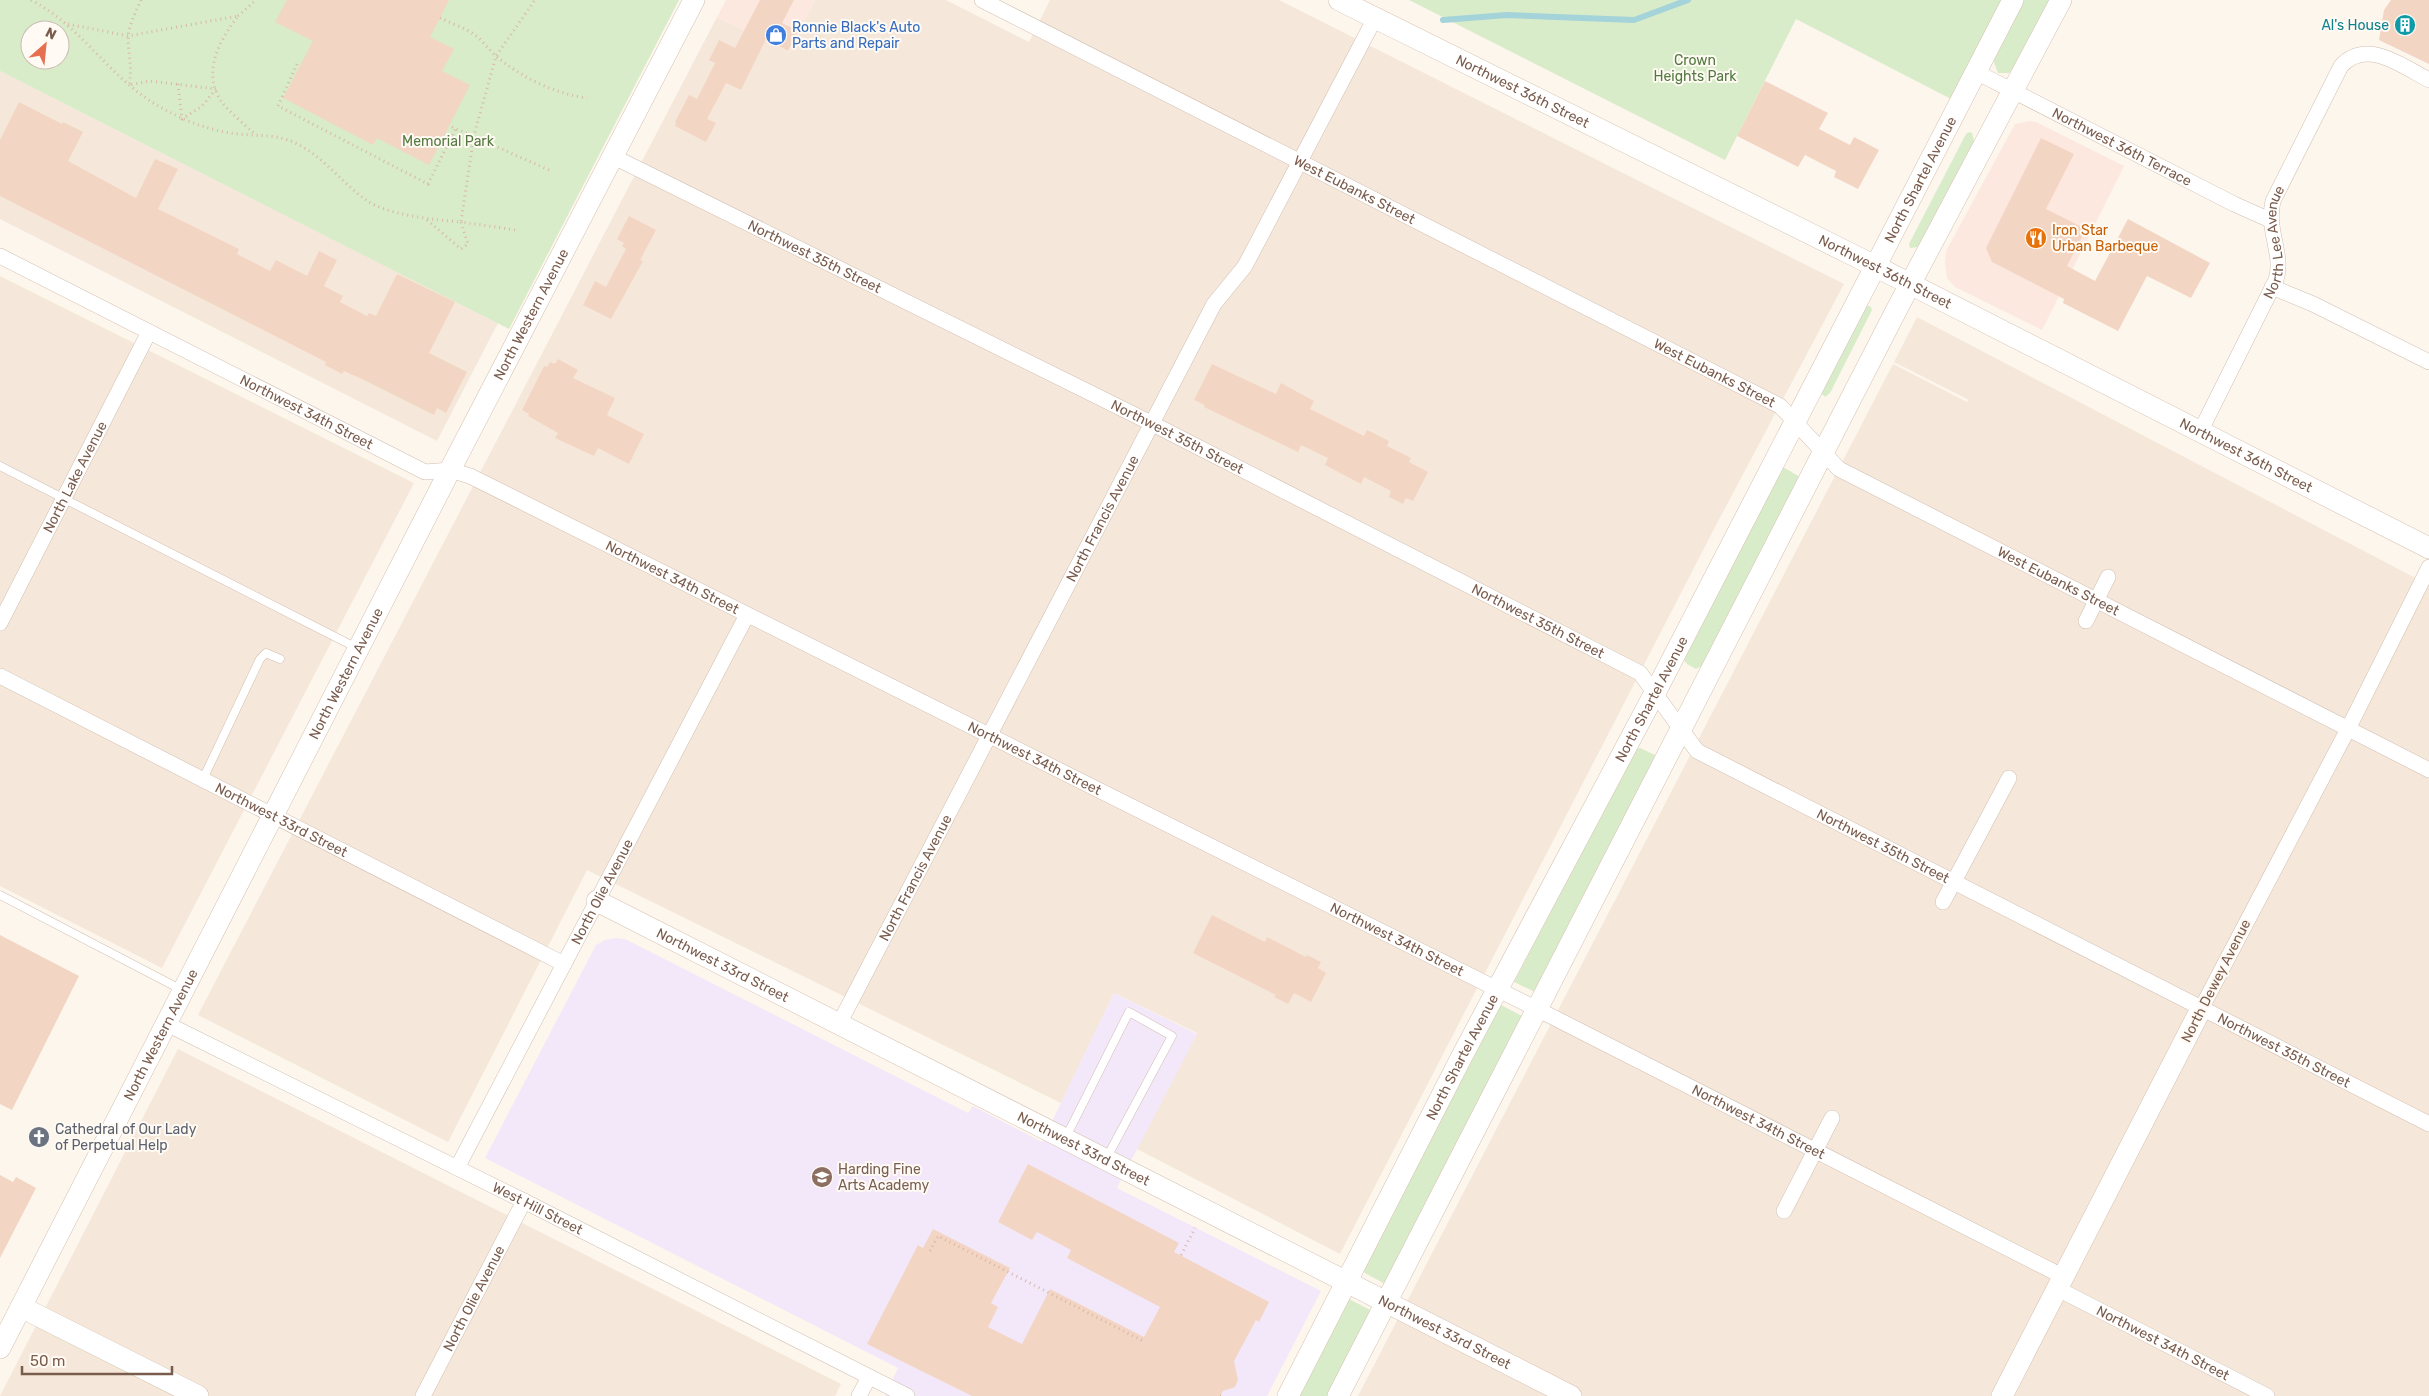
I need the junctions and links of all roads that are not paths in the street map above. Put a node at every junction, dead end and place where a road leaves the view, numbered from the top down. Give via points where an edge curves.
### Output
1 (694, 0) edge
2 (982, 0) edge
3 (1339, 0) edge
4 (2013, 0) edge
5 (2061, 0) edge
6 (1375, 18) junction
7 (1976, 72) junction
8 (2429, 80) edge
9 (2013, 92) junction
10 (614, 157) junction
11 (1299, 160) junction
12 (2270, 220) junction
13 (0, 256) edge
14 (1875, 267) junction
15 (1910, 285) junction
16 (2272, 287) junction
17 (149, 332) junction
18 (2429, 362) edge
19 (1795, 421) junction
20 (1151, 423) junction
21 (2200, 432) junction
22 (1824, 454) junction
23 (0, 466) edge
24 (450, 470) junction
25 (64, 499) junction
26 (2429, 548) edge
27 (2429, 567) edge
28 (2108, 577) dead end
29 (2096, 600) junction
30 (747, 615) junction
31 (2086, 621) dead end
32 (0, 623) edge
33 (358, 649) junction
34 (280, 659) dead end
35 (0, 676) edge
36 (1655, 693) junction
37 (1681, 729) junction
38 (2348, 729) junction
39 (990, 736) junction
40 (2429, 770) edge
41 (2009, 778) dead end
42 (203, 779) junction
43 (273, 815) junction
44 (1954, 882) junction
45 (0, 895) edge
46 (597, 901) junction
47 (1943, 902) dead end
48 (564, 964) junction
49 (1498, 990) junction
50 (184, 991) junction
51 (1537, 1009) junction
52 (2201, 1009) junction
53 (167, 1024) junction
54 (839, 1024) junction
55 (1832, 1118) dead end
56 (2429, 1124) edge
57 (1065, 1139) junction
58 (1815, 1150) junction
59 (1106, 1159) junction
60 (457, 1168) junction
61 (524, 1201) junction
62 (1784, 1212) dead end
63 (1346, 1282) junction
64 (2061, 1283) junction
65 (1388, 1302) junction
66 (21, 1307) junction
67 (0, 1348) edge
68 (869, 1377) junction
69 (198, 1396) edge
70 (423, 1396) edge
71 (859, 1396) edge
72 (907, 1396) edge
73 (1288, 1396) edge
74 (1338, 1396) edge
75 (1572, 1396) edge
76 (2002, 1396) edge
77 (2267, 1396) edge

1 - 10 street, North Western Avenue
2 - 11 street, West Eubanks Street
3 - 6 street, Northwest 36th Street
4 - 7 street, North Shartel Avenue
5 - 9 street
6 - 11 street, North Francis Avenue
6 - 14 street, Northwest 36th Street
7 - 9 street, Northwest 36th Terrace
7 - 14 street, North Shartel Avenue
8 - 12 street, North Lee Avenue via 2375,54 2362,52 2351,57 2330,84 2273,201
9 - 12 street, Northwest 36th Terrace
9 - 15 street
10 - 20 street, Northwest 35th Street
10 - 24 street, North Western Avenue
11 - 19 street, West Eubanks Street via 1780,406
11 - 20 street, North Francis Avenue via 1244,266 1214,304
12 - 16 street, North Lee Avenue via 2279,270
13 - 17 street, Northwest 34th Street
14 - 15 street, Northwest 36th Street
14 - 19 street, North Shartel Avenue
15 - 21 street, Northwest 36th Street
15 - 22 street
16 - 18 street
16 - 21 street, North Lee Avenue
17 - 24 street, Northwest 34th Street via 424,472
17 - 25 street, North Lake Avenue
19 - 22 street, West Eubanks Street
19 - 36 street, North Shartel Avenue
20 - 36 street, Northwest 35th Street via 1640,673
20 - 39 street, North Francis Avenue
21 - 26 street, Northwest 36th Street
22 - 29 street, West Eubanks Street via 1839,469
22 - 37 street
23 - 25 lane
24 - 30 street, Northwest 34th Street via 470,476
24 - 33 street, North Western Avenue
25 - 32 street, North Lake Avenue
25 - 33 lane
27 - 38 street, North Dewey Avenue
28 - 29 street
29 - 31 street
29 - 38 street, West Eubanks Street
30 - 39 street, Northwest 34th Street
30 - 46 street, North Olie Avenue
33 - 43 street, North Western Avenue
34 - 42 lane via 266,653 260,659
35 - 42 street, Northwest 33rd Street
36 - 37 street, Northwest 35th Street
36 - 49 street, North Shartel Avenue
37 - 44 street, Northwest 35th Street via 1697,751
37 - 51 street
38 - 40 street, West Eubanks Street
38 - 52 street, North Dewey Avenue
39 - 49 street, Northwest 34th Street
39 - 54 street, North Francis Avenue
41 - 44 street
42 - 43 street, Northwest 33rd Street
43 - 48 street, Northwest 33rd Street
43 - 50 street, North Western Avenue
44 - 47 street
44 - 52 street, Northwest 35th Street
45 - 50 lane
46 - 48 street, North Olie Avenue
46 - 54 street, Northwest 33rd Street
48 - 60 street, North Olie Avenue
49 - 51 street, Northwest 34th Street
49 - 63 street, North Shartel Avenue
50 - 53 street, North Western Avenue
51 - 58 street, Northwest 34th Street
51 - 65 street
52 - 56 street, Northwest 35th Street
52 - 64 street, North Dewey Avenue
53 - 60 street, West Hill Street
53 - 66 street, North Western Avenue
54 - 57 street, Northwest 33rd Street
55 - 58 street
57 - 59 street, Northwest 33rd Street
57 - 59 lane via 1129,1012 1172,1036
58 - 62 street
58 - 64 street, Northwest 34th Street
59 - 63 street, Northwest 33rd Street
60 - 61 street, West Hill Street
61 - 68 street, West Hill Street
61 - 70 street, North Olie Avenue
63 - 65 street, Northwest 33rd Street
63 - 73 street, North Shartel Avenue
64 - 76 street, North Dewey Avenue
64 - 77 street, Northwest 34th Street
65 - 74 street
65 - 75 street, Northwest 33rd Street
66 - 67 street, North Western Avenue
66 - 69 street
68 - 71 street
68 - 72 street, West Hill Street

